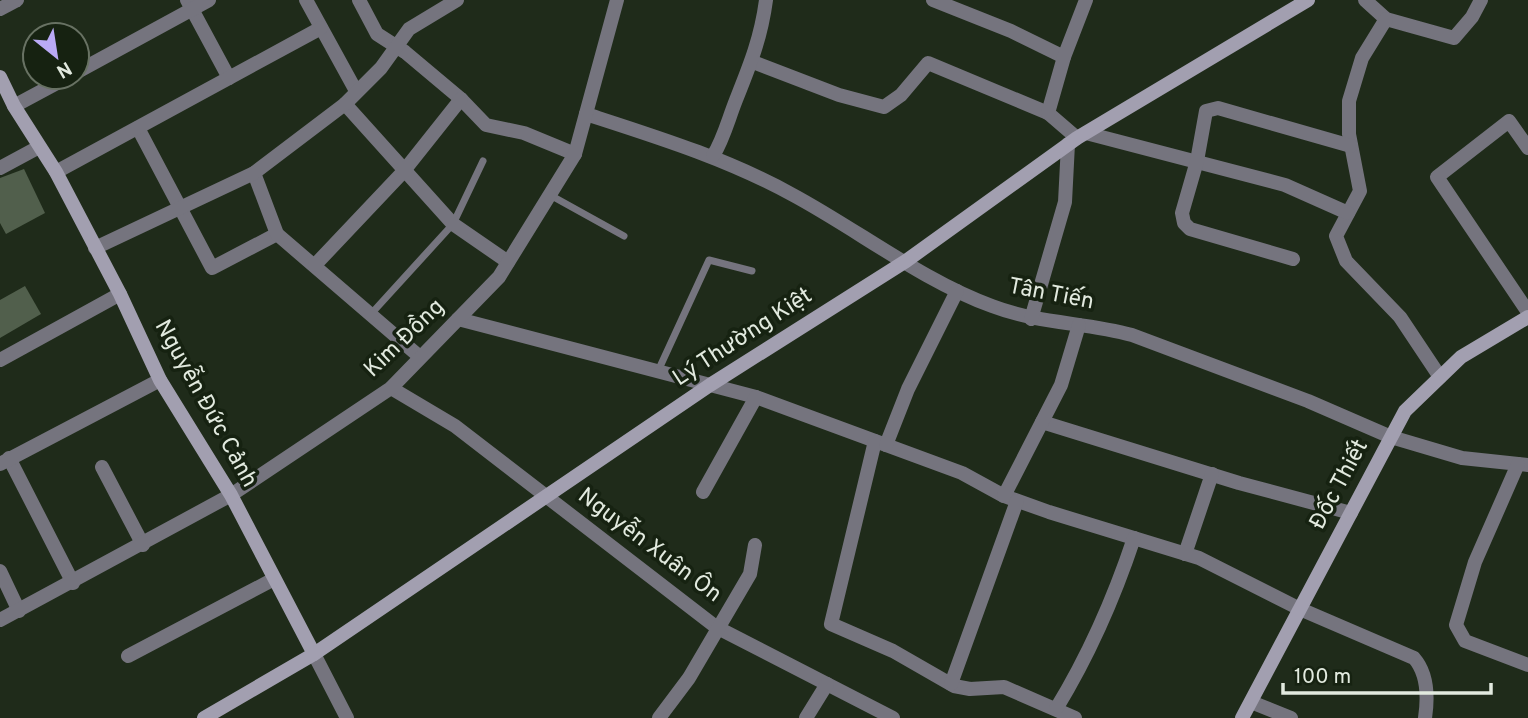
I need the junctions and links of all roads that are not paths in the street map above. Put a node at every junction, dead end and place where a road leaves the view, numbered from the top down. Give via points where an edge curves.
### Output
1 (17, 0) edge
2 (209, 0) edge
3 (306, 0) edge
4 (359, 0) edge
5 (457, 0) edge
6 (617, 0) edge
7 (766, 0) edge
8 (933, 0) edge
9 (1086, 0) edge
10 (1308, 0) edge
11 (1365, 0) edge
12 (1481, 0) edge
13 (189, 5) edge
14 (0, 9) edge
15 (1386, 19) junction
16 (321, 28) junction
17 (394, 47) junction
18 (1064, 58) junction
19 (753, 62) junction
20 (91, 64) edge
21 (229, 78) junction
22 (0, 79) edge
23 (356, 90) junction
24 (42, 91) edge
25 (461, 99) junction
26 (345, 104) junction
27 (14, 106) junction
28 (1048, 113) junction
29 (586, 114) junction
30 (138, 128) junction
31 (1077, 138) junction
32 (1351, 146) junction
33 (39, 147) junction
34 (1528, 148) edge
35 (575, 154) junction
36 (713, 156) junction
37 (483, 161) dead end
38 (1197, 161) junction
39 (0, 168) edge
40 (56, 172) junction
41 (404, 172) junction
42 (254, 173) junction
43 (550, 195) junction
44 (181, 206) junction
45 (1348, 213) junction
46 (453, 224) junction
47 (277, 234) junction
48 (624, 236) dead end
49 (95, 248) junction
50 (1293, 259) dead end
51 (906, 261) junction
52 (508, 262) junction
53 (315, 265) junction
54 (752, 271) dead end
55 (957, 291) junction
56 (120, 294) junction
57 (1528, 312) edge
58 (371, 314) junction
59 (1528, 317) edge
60 (1031, 318) junction
61 (458, 319) junction
62 (1079, 325) junction
63 (421, 357) junction
64 (0, 360) edge
65 (657, 372) junction
66 (1440, 377) junction
67 (160, 380) junction
68 (710, 385) junction
69 (391, 388) junction
70 (756, 397) junction
71 (1042, 422) junction
72 (1391, 438) junction
73 (880, 443) junction
74 (5, 461) edge
75 (1523, 464) edge
76 (102, 467) dead end
77 (1212, 474) junction
78 (703, 492) dead end
79 (231, 495) junction
80 (547, 497) junction
81 (1010, 498) junction
82 (1351, 513) junction
83 (1134, 538) junction
84 (143, 545) junction
85 (755, 545) dead end
86 (1185, 554) junction
87 (0, 571) edge
88 (274, 579) junction
89 (73, 583) junction
90 (1300, 609) junction
91 (19, 611) junction
92 (0, 620) edge
93 (716, 627) junction
94 (314, 654) junction
95 (128, 656) dead end
96 (1528, 666) edge
97 (827, 684) junction
98 (951, 684) junction
99 (1251, 702) junction
100 (1056, 709) junction
101 (204, 718) edge
102 (347, 718) edge
103 (659, 718) edge
104 (806, 718) edge
105 (893, 718) edge
106 (1075, 718) edge
107 (1242, 718) edge
108 (1291, 718) edge
109 (1424, 718) edge

1 - 14 street
2 - 13 street
3 - 16 street
4 - 17 street via 377,34
5 - 17 street via 409,29
6 - 29 street, Kim Đồng
7 - 19 street
8 - 18 street
9 - 18 street
10 - 31 street, Lý Thường Kiệt
11 - 15 street
12 - 15 street via 1454,38
13 - 20 street
13 - 21 street
15 - 32 street via 1362,58 1349,101
16 - 21 street
16 - 23 street
17 - 23 street via 381,68
17 - 25 street
18 - 28 street
19 - 28 street via 884,107 901,95 928,63
19 - 36 street
21 - 30 street
22 - 27 street, Nguyễn Đức Cảnh
23 - 26 street
24 - 27 street
25 - 35 street via 485,125 524,133
25 - 41 street
26 - 41 street
26 - 42 street
27 - 33 street, Nguyễn Đức Cảnh
28 - 31 street
29 - 35 street, Kim Đồng
29 - 36 street, Tân Tiến
30 - 40 street
30 - 44 street
31 - 38 street
31 - 51 street, Lý Thường Kiệt
31 - 60 street via 1065,202
32 - 38 street via 1214,108 1205,114
32 - 45 street via 1360,191
33 - 39 street
33 - 40 street, Nguyễn Đức Cảnh
34 - 57 street via 1509,121 1437,177
35 - 43 street, Kim Đồng
36 - 51 street, Tân Tiến via 792,194
37 - 46 lane
38 - 45 street via 1285,185
38 - 50 street via 1182,213 1186,226
40 - 49 street, Nguyễn Đức Cảnh
41 - 46 street
41 - 53 street
42 - 44 street
42 - 47 street
43 - 48 lane
43 - 52 street, Kim Đồng
44 - 47 street via 212,268
44 - 49 street
45 - 66 street via 1336,236 1346,261 1400,317
46 - 52 street
46 - 58 lane
47 - 53 street
49 - 56 street, Nguyễn Đức Cảnh
51 - 55 street, Tân Tiến
51 - 68 street, Lý Thường Kiệt
52 - 61 street, Kim Đồng
53 - 58 street
54 - 65 lane via 709,260
55 - 60 street, Tân Tiến
55 - 73 street
56 - 64 street
56 - 67 street, Nguyễn Đức Cảnh
58 - 63 street
59 - 66 street, Đốc Thiết via 1461,357
60 - 62 street, Tân Tiến
61 - 63 street, Kim Đồng
61 - 65 street
62 - 71 street via 1061,385
62 - 72 street, Tân Tiến via 1108,328 1165,346
63 - 69 street, Kim Đồng
65 - 68 street
66 - 72 street, Đốc Thiết via 1405,411
67 - 74 street
67 - 79 street, Nguyễn Đức Cảnh
68 - 70 street
68 - 80 street, Lý Thường Kiệt
69 - 79 street, Kim Đồng
69 - 80 street, Nguyễn Xuân Ôn via 455,426
70 - 73 street
70 - 78 street
71 - 77 street
71 - 81 street
72 - 75 street, Tân Tiến via 1462,458
72 - 82 street, Đốc Thiết
73 - 81 street via 962,473
73 - 98 street via 831,624 893,651
74 - 89 street
75 - 96 street via 1475,562 1456,625 1465,641
76 - 84 street
77 - 82 street
77 - 86 street
79 - 84 street, Kim Đồng
79 - 88 street, Nguyễn Đức Cảnh
80 - 93 street, Nguyễn Xuân Ôn
80 - 94 street, Lý Thường Kiệt
81 - 83 street
81 - 98 street
82 - 90 street, Đốc Thiết
83 - 86 street
83 - 100 street via 1082,667
84 - 89 street, Kim Đồng
85 - 93 street via 750,574
86 - 90 street
87 - 91 street
88 - 94 street, Nguyễn Đức Cảnh
88 - 95 street
89 - 91 street, Kim Đồng
90 - 99 street, Đốc Thiết
90 - 109 street via 1414,658 1422,667 1427,701
91 - 92 street, Kim Đồng
93 - 97 street, Nguyễn Xuân Ôn
93 - 103 street via 689,678
94 - 101 street, Lý Thường Kiệt
94 - 102 street, Nguyễn Đức Cảnh
97 - 104 street
97 - 105 street, Nguyễn Xuân Ôn
98 - 100 street via 970,689 1004,687
99 - 107 street, Đốc Thiết
99 - 108 street
100 - 106 street

